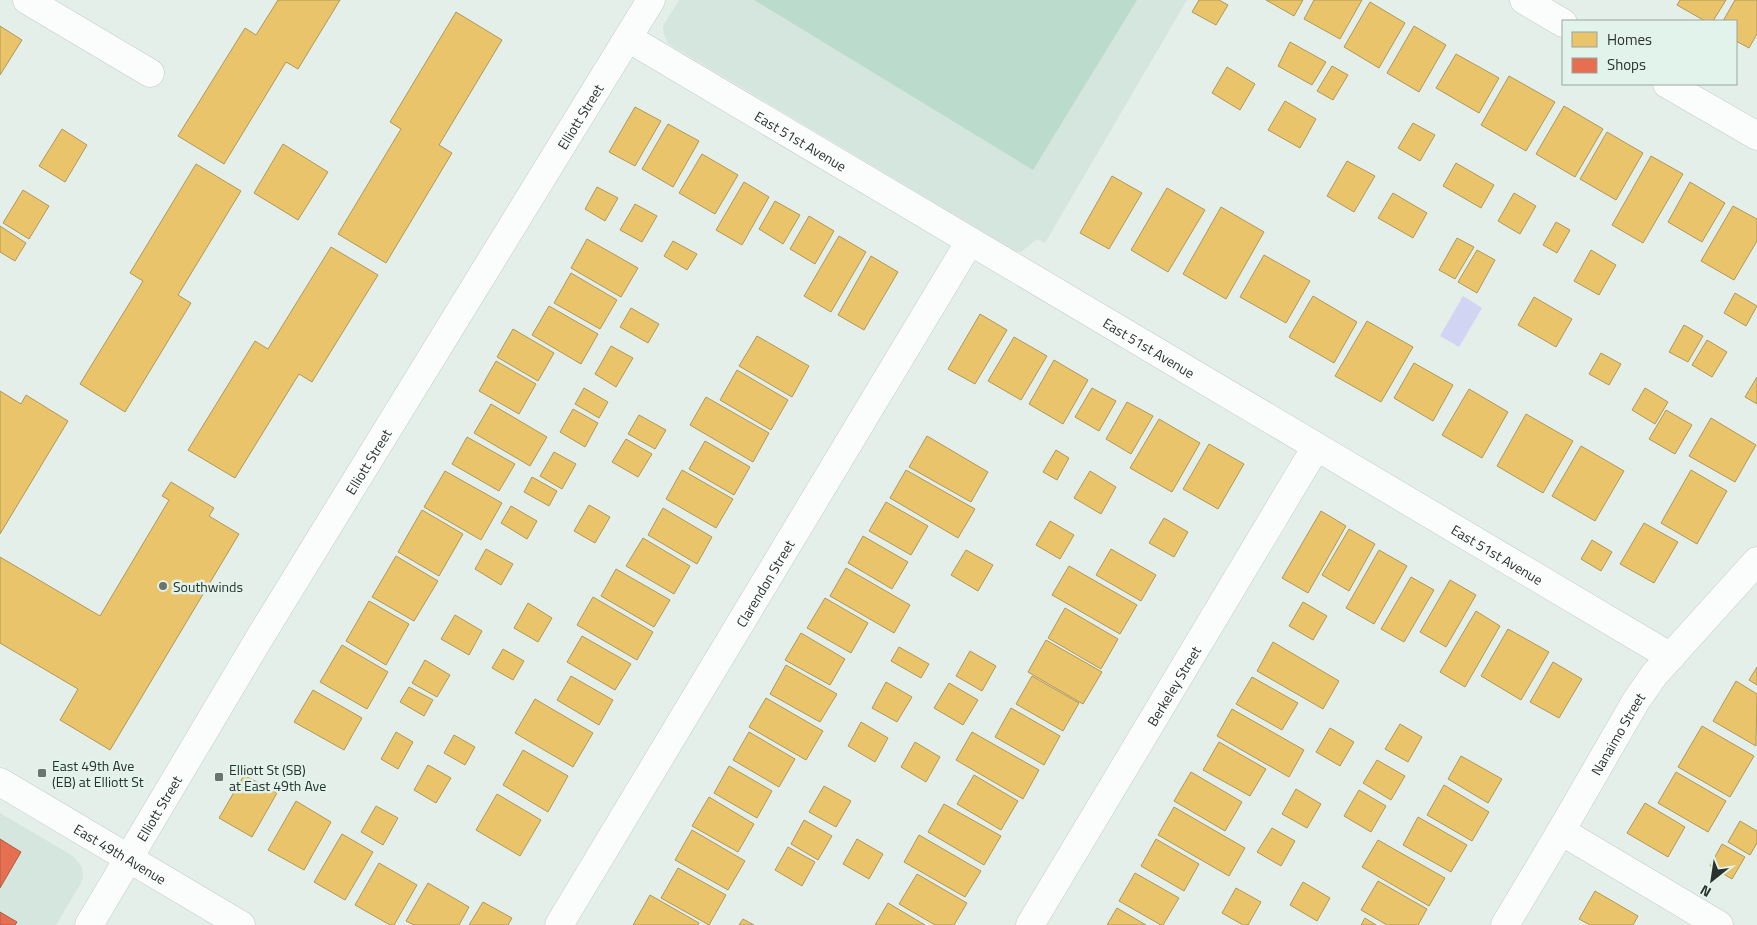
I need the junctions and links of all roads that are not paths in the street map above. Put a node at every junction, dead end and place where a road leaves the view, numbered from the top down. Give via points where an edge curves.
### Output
1 (27, 0) edge
2 (651, 0) edge
3 (1524, 0) edge
4 (1562, 22) edge
5 (628, 38) junction
6 (150, 73) dead end
7 (1669, 85) edge
8 (1757, 136) edge
9 (970, 241) junction
10 (1316, 447) junction
11 (1757, 561) edge
12 (1671, 656) junction
13 (0, 782) edge
14 (1562, 831) junction
15 (128, 859) junction
16 (89, 925) edge
17 (241, 925) edge
18 (559, 925) edge
19 (1030, 925) edge
20 (1505, 925) edge
21 (1719, 925) edge

1 - 6 street
2 - 5 street, Elliott Street
3 - 4 street
5 - 9 street, East 51st Avenue
5 - 15 street, Elliott Street via 260,637
7 - 8 street
9 - 10 street, East 51st Avenue
9 - 18 street, Clarendon Street
10 - 12 street, East 51st Avenue
10 - 19 street, Berkeley Street
11 - 12 street, Nanaimo Street
12 - 14 street, Nanaimo Street via 1636,701
13 - 15 street, East 49th Avenue
14 - 20 street, Nanaimo Street
14 - 21 street
15 - 16 street, Elliott Street
15 - 17 street, East 49th Avenue

